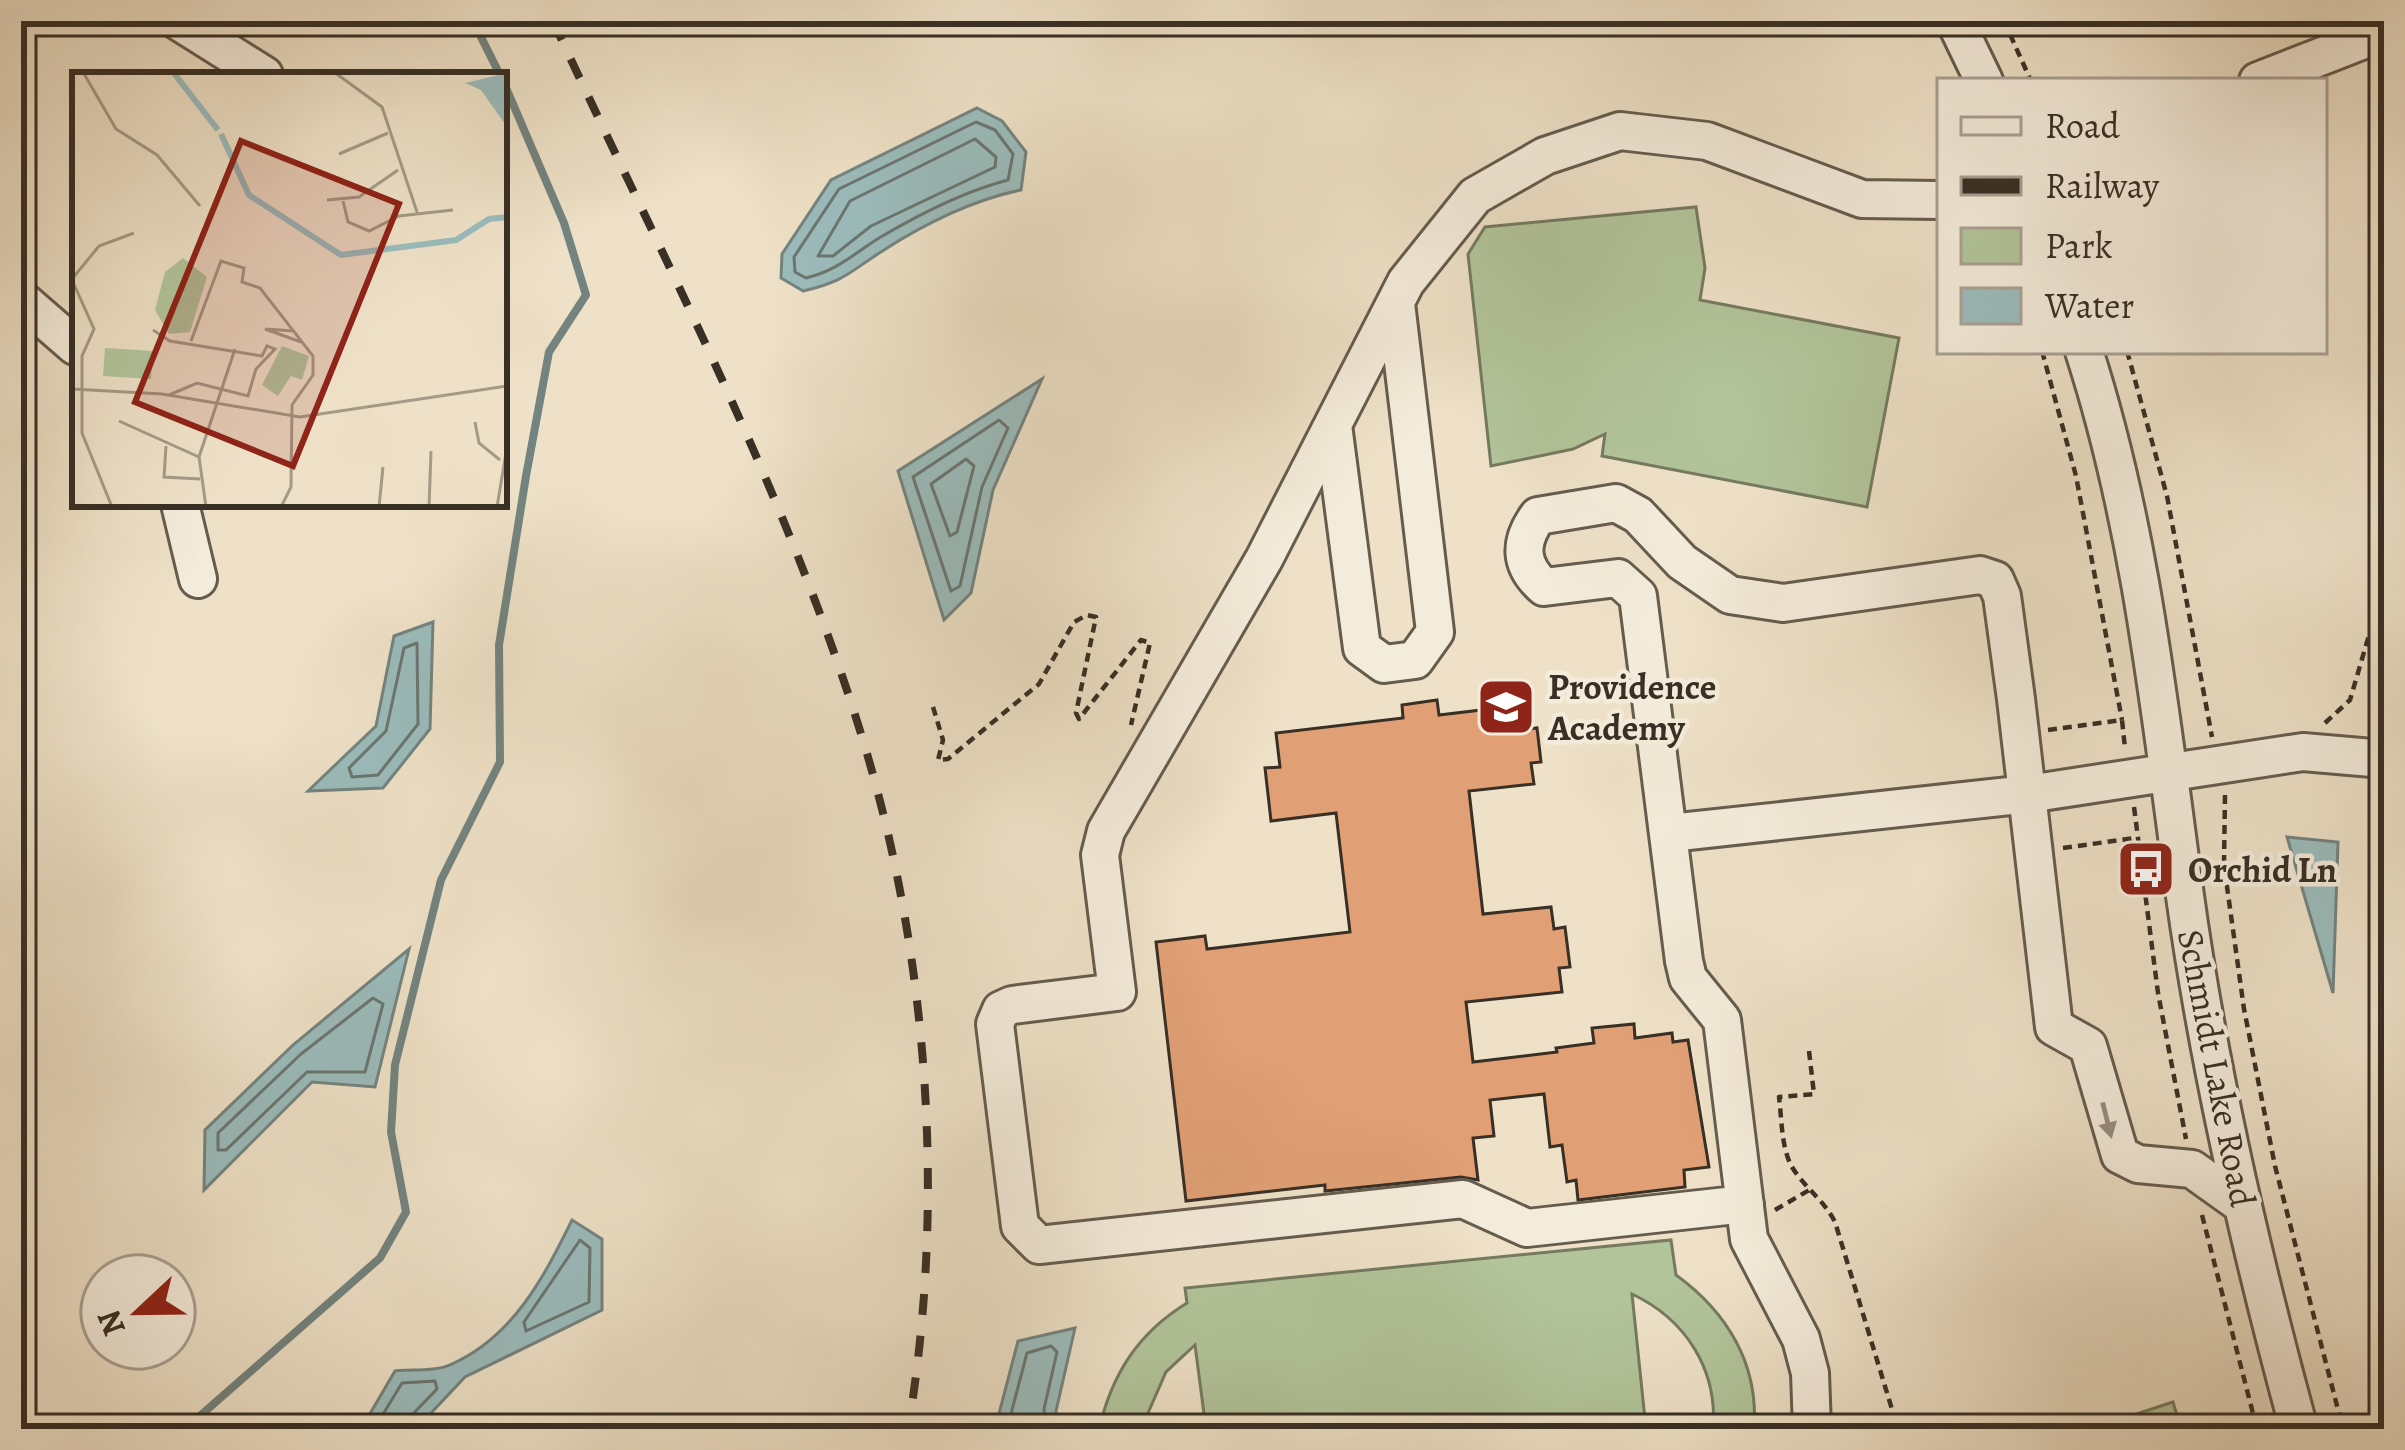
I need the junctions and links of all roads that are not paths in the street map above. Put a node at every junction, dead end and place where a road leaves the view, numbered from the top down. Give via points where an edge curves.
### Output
1 (178, 21) edge
2 (1955, 21) edge
3 (2384, 32) edge
4 (259, 72) edge
5 (1983, 78) edge
6 (2266, 78) edge
7 (1937, 200) edge
8 (21, 299) edge
9 (1396, 303) junction
10 (72, 343) edge
11 (2085, 354) edge
12 (1333, 425) junction
13 (181, 507) edge
14 (1656, 532) junction
15 (198, 579) dead end
16 (1631, 584) junction
17 (2384, 759) edge
18 (2171, 771) junction
19 (2029, 794) junction
20 (1670, 833) junction
21 (2241, 1204) junction
22 (1746, 1211) junction
23 (1812, 1429) edge
24 (2299, 1429) edge

1 - 4 street
2 - 5 street
3 - 6 street
7 - 9 street via 1862,199 1707,141 1620,131 1545,156 1475,196
8 - 10 street
9 - 12 street
9 - 12 street via 1435,632 1415,660 1384,664 1362,647
11 - 18 street, Schmidt Lake Road via 2129,526
12 - 22 street via 1106,831 1100,855 1117,992 1012,1005 995,1024 1020,1226 1040,1245 1463,1199 1528,1228
13 - 15 street
14 - 16 street
14 - 16 street via 1616,503 1538,516 1528,529 1525,562 1544,587 1618,578
14 - 19 street via 1706,580 1757,602 1980,575 1995,580
16 - 20 street
17 - 18 street via 2303,752
18 - 19 street
18 - 21 street, Schmidt Lake Road via 2185,897
19 - 20 street
19 -> 21 street via 2054,1027 2088,1046 2110,1137 2120,1155 2192,1169
20 - 22 street via 1688,978 1722,1020
21 - 24 street, Schmidt Lake Road
22 - 23 street via 1756,1260 1801,1339

